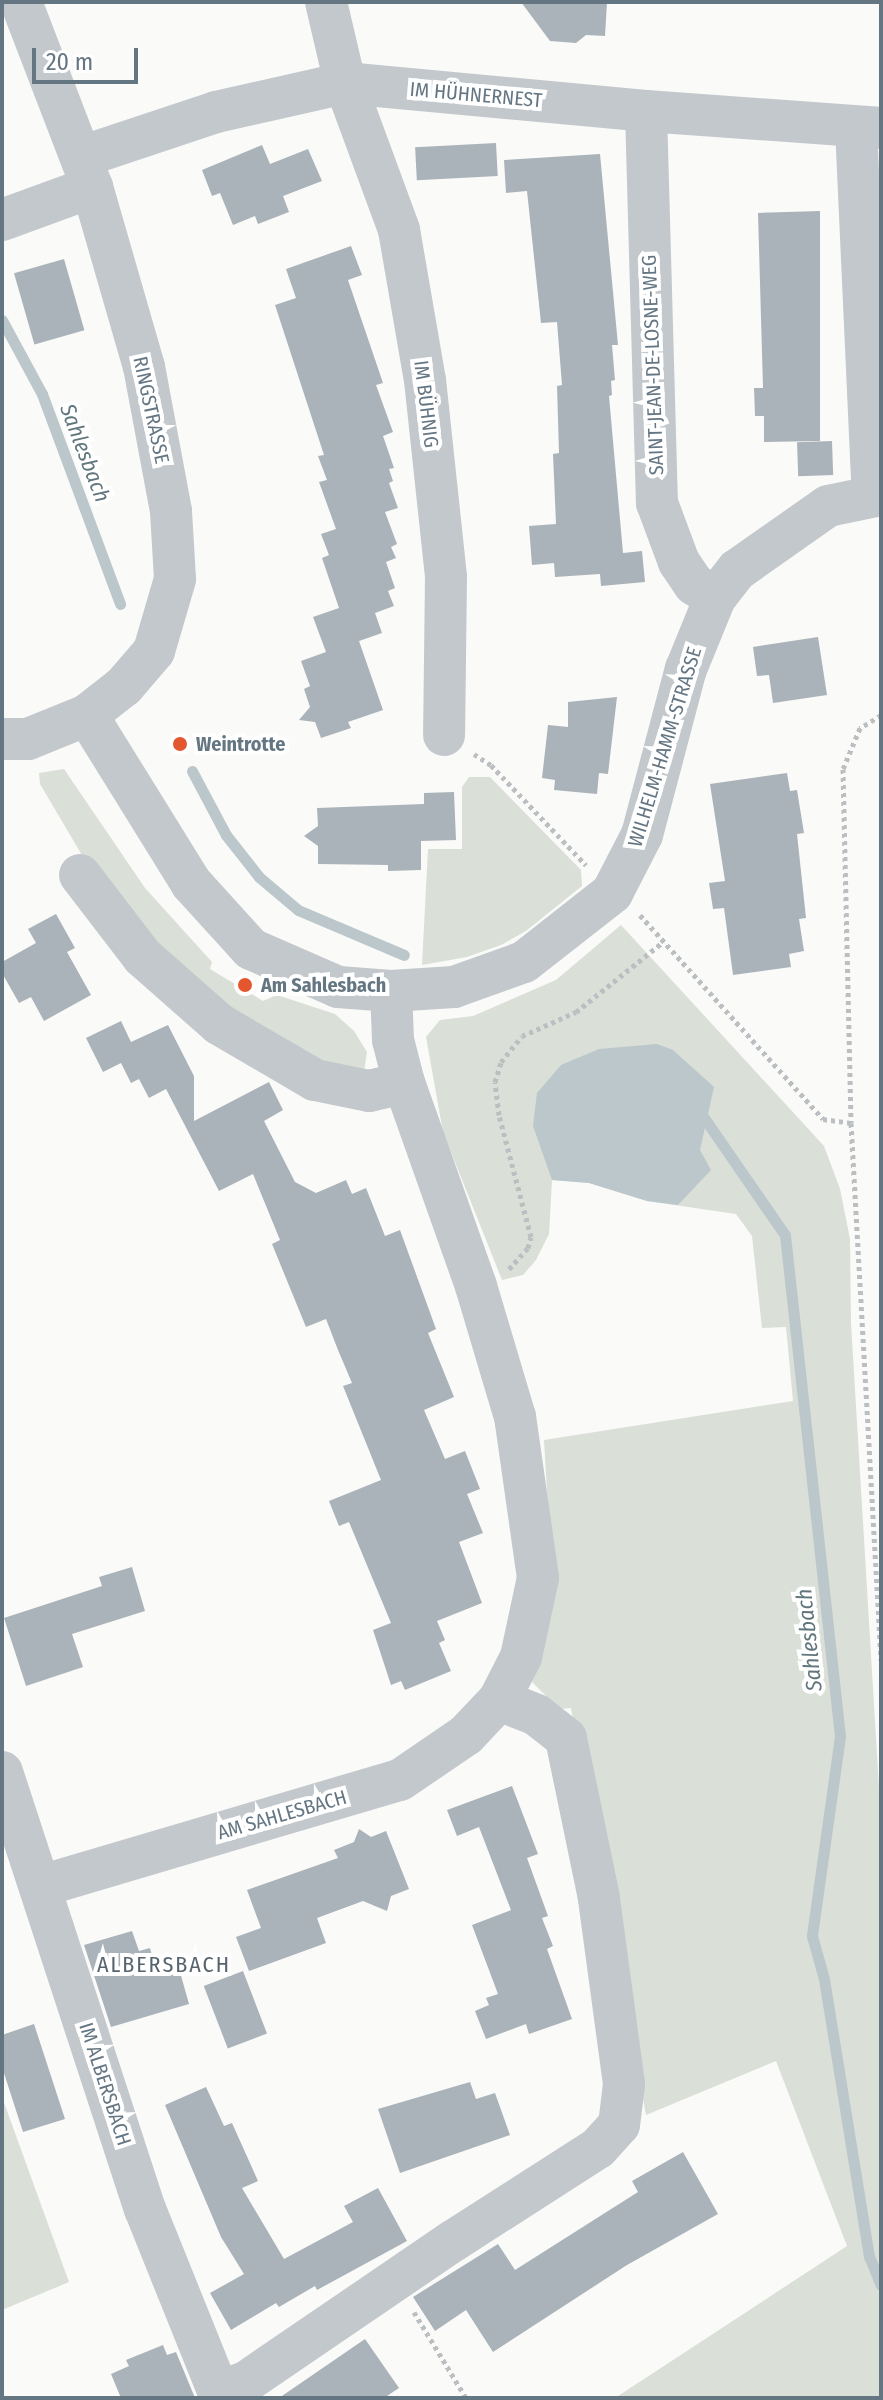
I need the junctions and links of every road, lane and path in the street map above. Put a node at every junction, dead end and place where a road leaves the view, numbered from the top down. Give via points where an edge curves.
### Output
1 (21, 2) edge
2 (326, 2) edge
3 (345, 83) junction
4 (646, 111) junction
5 (868, 127) edge
6 (86, 172) junction
7 (2, 220) edge
8 (877, 495) edge
9 (715, 598) junction
10 (87, 715) junction
11 (881, 715) edge
12 (444, 735) joint
13 (2, 739) edge
14 (80, 875) dead end
15 (612, 893) junction
16 (663, 942) junction
17 (391, 991) junction
18 (404, 1083) junction
19 (851, 1123) junction
20 (476, 1286) junction
21 (881, 1660) edge
22 (499, 1700) junction
23 (2, 1772) edge
24 (41, 1886) junction
25 (395, 2280) junction
26 (220, 2395) edge
27 (466, 2398) edge

1 - 6 street, RINGSTRASSE
2 - 3 street, IM BÜHNIG
3 - 4 street, IM HÜHNERNEST
3 - 6 street, IM HÜHNERNEST via 216,112
3 - 12 street, IM BÜHNIG via 399,230 425,380 446,577
4 - 5 street, IM HÜHNERNEST
4 - 9 street, SAINT-JEAN-DE-LOSNE-WEG via 657,503 679,562 694,584
5 - 8 street
6 - 7 street, IM HÜHNERNEST
6 - 10 street, RINGSTRASSE via 144,367 171,511 175,579 154,651 124,686
8 - 9 street, WILHELM-HAMM-STRASSE via 828,506 737,570
9 - 15 street, WILHELM-HAMM-STRASSE via 686,669 642,835
10 - 13 street, RINGSTRASSE via 28,739
10 - 17 street, WILHELM-HAMM-STRASSE via 191,883 251,949 338,987
11 - 19 path via 860,728 843,769
12 - 15 path via 491,765
14 - 18 street via 143,957 219,1024 315,1080 369,1091
15 - 16 path via 645,919
15 - 17 street, WILHELM-HAMM-STRASSE via 524,962 454,987
16 - 19 path via 823,1119
16 - 20 path via 576,1012 522,1036 501,1062 495,1082 499,1115 531,1237 508,1270
17 - 18 street, AM SAHLESBACH via 393,1040
18 - 20 street, AM SAHLESBACH
19 - 21 path
20 - 22 street, AM SAHLESBACH via 515,1417 538,1578 521,1657
22 - 24 street, AM SAHLESBACH via 466,1735 400,1780
22 - 25 street, IM ALBERSBACH via 537,1715 566,1738 599,1898 624,2084 619,2125 598,2148
23 - 24 street, IM ALBERSBACH
24 - 26 street, IM ALBERSBACH via 145,2209
25 - 26 street, IM ALBERSBACH
25 - 27 path

